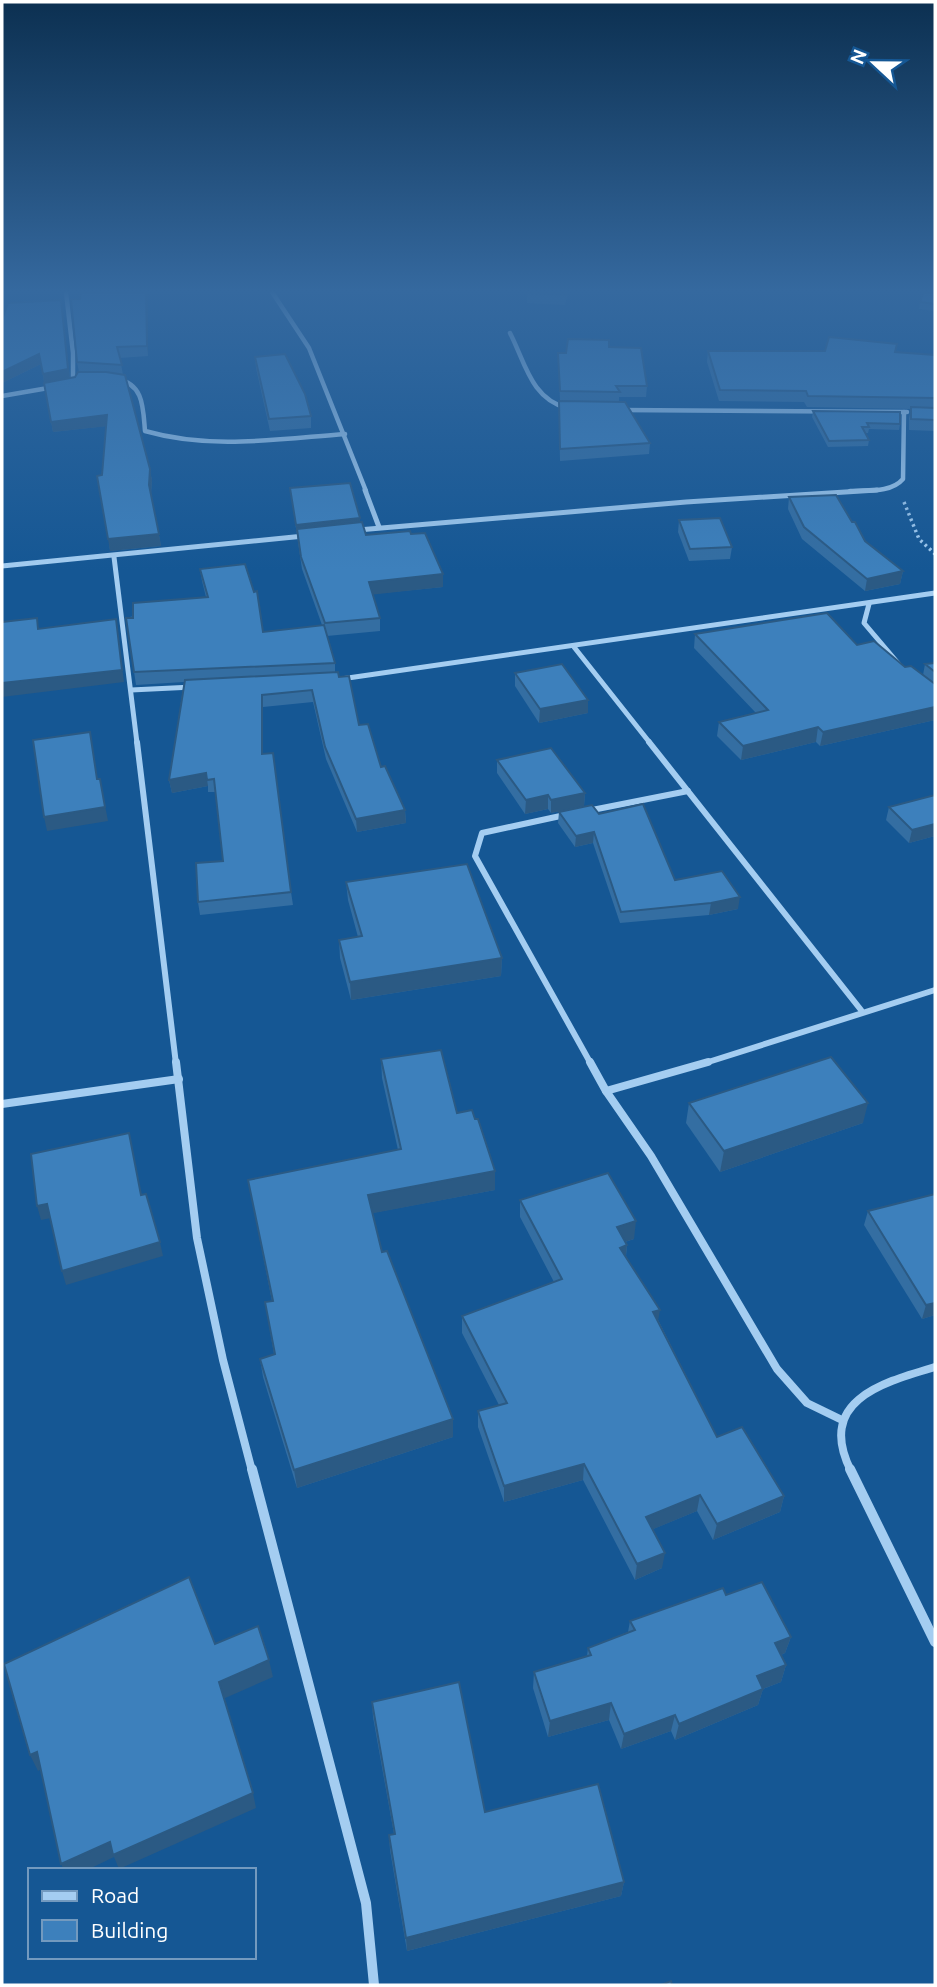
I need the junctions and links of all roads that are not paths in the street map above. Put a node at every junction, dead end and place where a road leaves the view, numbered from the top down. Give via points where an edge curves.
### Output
1 (65, 385) edge
2 (135, 385) edge
3 (325, 385) edge
4 (534, 385) edge
5 (2, 396) edge
6 (571, 409) edge
7 (610, 410) edge
8 (904, 412) junction
9 (915, 413) edge
10 (345, 433) junction
11 (379, 527) junction
12 (352, 530) edge
13 (313, 535) edge
14 (114, 557) junction
15 (2, 566) edge
16 (935, 593) edge
17 (869, 604) junction
18 (575, 647) junction
19 (905, 673) edge
20 (328, 681) edge
21 (197, 687) edge
22 (131, 690) junction
23 (688, 791) junction
24 (935, 989) edge
25 (861, 1010) junction
26 (179, 1079) junction
27 (606, 1091) junction
28 (2, 1104) edge
29 (935, 1367) edge
30 (842, 1420) junction
31 (935, 1643) edge
32 (374, 1985) edge

1 - 5 street
2 - 10 street via 145,431 165,439 197,443
3 - 10 street
4 - 6 street via 544,400
7 - 8 street
8 - 9 street
8 - 11 street via 904,479 897,486
10 - 11 street
11 - 12 street
13 - 14 street
14 - 15 street
14 - 22 street
16 - 17 street
17 - 18 street
17 - 19 street via 864,624
18 - 20 street
18 - 23 street
21 - 22 street
22 - 26 street
23 - 25 street
23 - 27 street via 495,829 482,833 475,856
24 - 25 street
25 - 27 street via 665,1077
26 - 28 street
26 - 32 street via 200,1251 223,1360 366,1903
27 - 30 street via 651,1156 777,1369 807,1403
29 - 30 street via 858,1399
30 - 31 street via 842,1453

